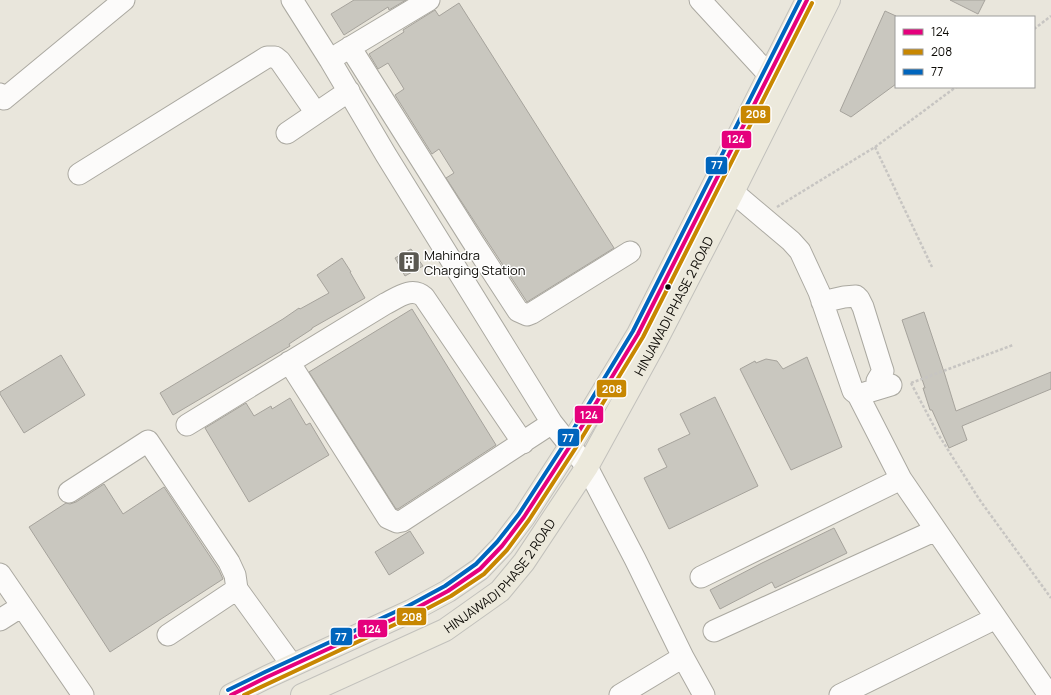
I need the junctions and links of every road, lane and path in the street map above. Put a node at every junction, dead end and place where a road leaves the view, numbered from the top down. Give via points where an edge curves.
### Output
1 (124, 0) edge
2 (292, 0) edge
3 (429, 0) edge
4 (700, 0) edge
5 (807, 0) edge
6 (829, 0) edge
7 (1051, 16) edge
8 (1035, 28) edge
9 (350, 47) junction
10 (330, 60) junction
11 (769, 75) junction
12 (955, 88) edge
13 (349, 91) junction
14 (0, 94) edge
15 (316, 112) junction
16 (287, 133) dead end
17 (409, 140) junction
18 (875, 147) junction
19 (386, 154) junction
20 (79, 174) dead end
21 (437, 185) junction
22 (733, 192) junction
23 (414, 201) junction
24 (761, 216) junction
25 (473, 242) junction
26 (630, 252) dead end
27 (450, 259) junction
28 (932, 267) dead end
29 (822, 302) junction
30 (1013, 345) dead end
31 (289, 362) junction
32 (858, 394) junction
33 (552, 423) junction
34 (187, 425) dead end
35 (523, 443) junction
36 (570, 446) junction
37 (586, 467) junction
38 (901, 479) junction
39 (69, 492) dead end
40 (936, 530) junction
41 (0, 574) edge
42 (701, 578) dead end
43 (237, 589) junction
44 (1051, 598) edge
45 (22, 606) junction
46 (996, 618) junction
47 (0, 620) edge
48 (714, 631) dead end
49 (168, 634) dead end
50 (683, 657) junction
51 (292, 666) junction
52 (83, 695) edge
53 (231, 695) edge
54 (302, 695) edge
55 (620, 695) edge
56 (704, 695) edge
57 (840, 695) edge
58 (1049, 695) edge

1 - 14 street via 4,99
2 - 10 street
3 - 9 street
4 - 11 street
5 - 11 main road, HINJAWADI PHASE 2 ROAD
6 - 22 main road, HINJAWADI PHASE 2 ROAD
7 - 8 path
9 - 10 street
9 - 17 street
10 - 13 street
11 - 36 main road, HINJAWADI PHASE 2 ROAD via 638,334
12 - 18 path
13 - 15 street
13 - 19 street
15 - 16 street
15 - 20 street via 280,61 275,57 267,57
17 - 19 street
17 - 21 street
18 - 24 path
18 - 28 path
19 - 23 street
21 - 23 street
21 - 25 street
22 - 24 street
22 - 37 main road, HINJAWADI PHASE 2 ROAD via 655,343
23 - 27 street
24 - 29 street via 800,251
25 - 26 street via 518,311 527,315
25 - 27 street
27 - 33 street
29 - 32 street via 853,391
29 - 32 street via 856,296 863,307 882,365 883,371 877,381 885,386
30 - 44 path via 911,383 938,434 979,499
31 - 34 street
31 - 35 street via 384,304 406,293 420,293
31 - 35 street via 388,518 396,522
32 - 38 street
33 - 35 street
33 - 36 street
36 - 37 street
36 - 51 main road, HINJAWADI PHASE 2 ROAD via 524,517 480,569 448,591 411,611
37 - 50 street
37 - 54 main road, HINJAWADI PHASE 2 ROAD via 524,562 500,591 445,630
38 - 40 street
38 - 42 street
39 - 43 street via 148,441 229,562 235,575
40 - 46 street
40 - 48 street
41 - 45 street
43 - 49 street
43 - 51 street
45 - 47 street
45 - 52 street
46 - 57 street
46 - 58 street
50 - 55 street
50 - 56 street
51 - 53 main road, HINJAWADI PHASE 2 ROAD

